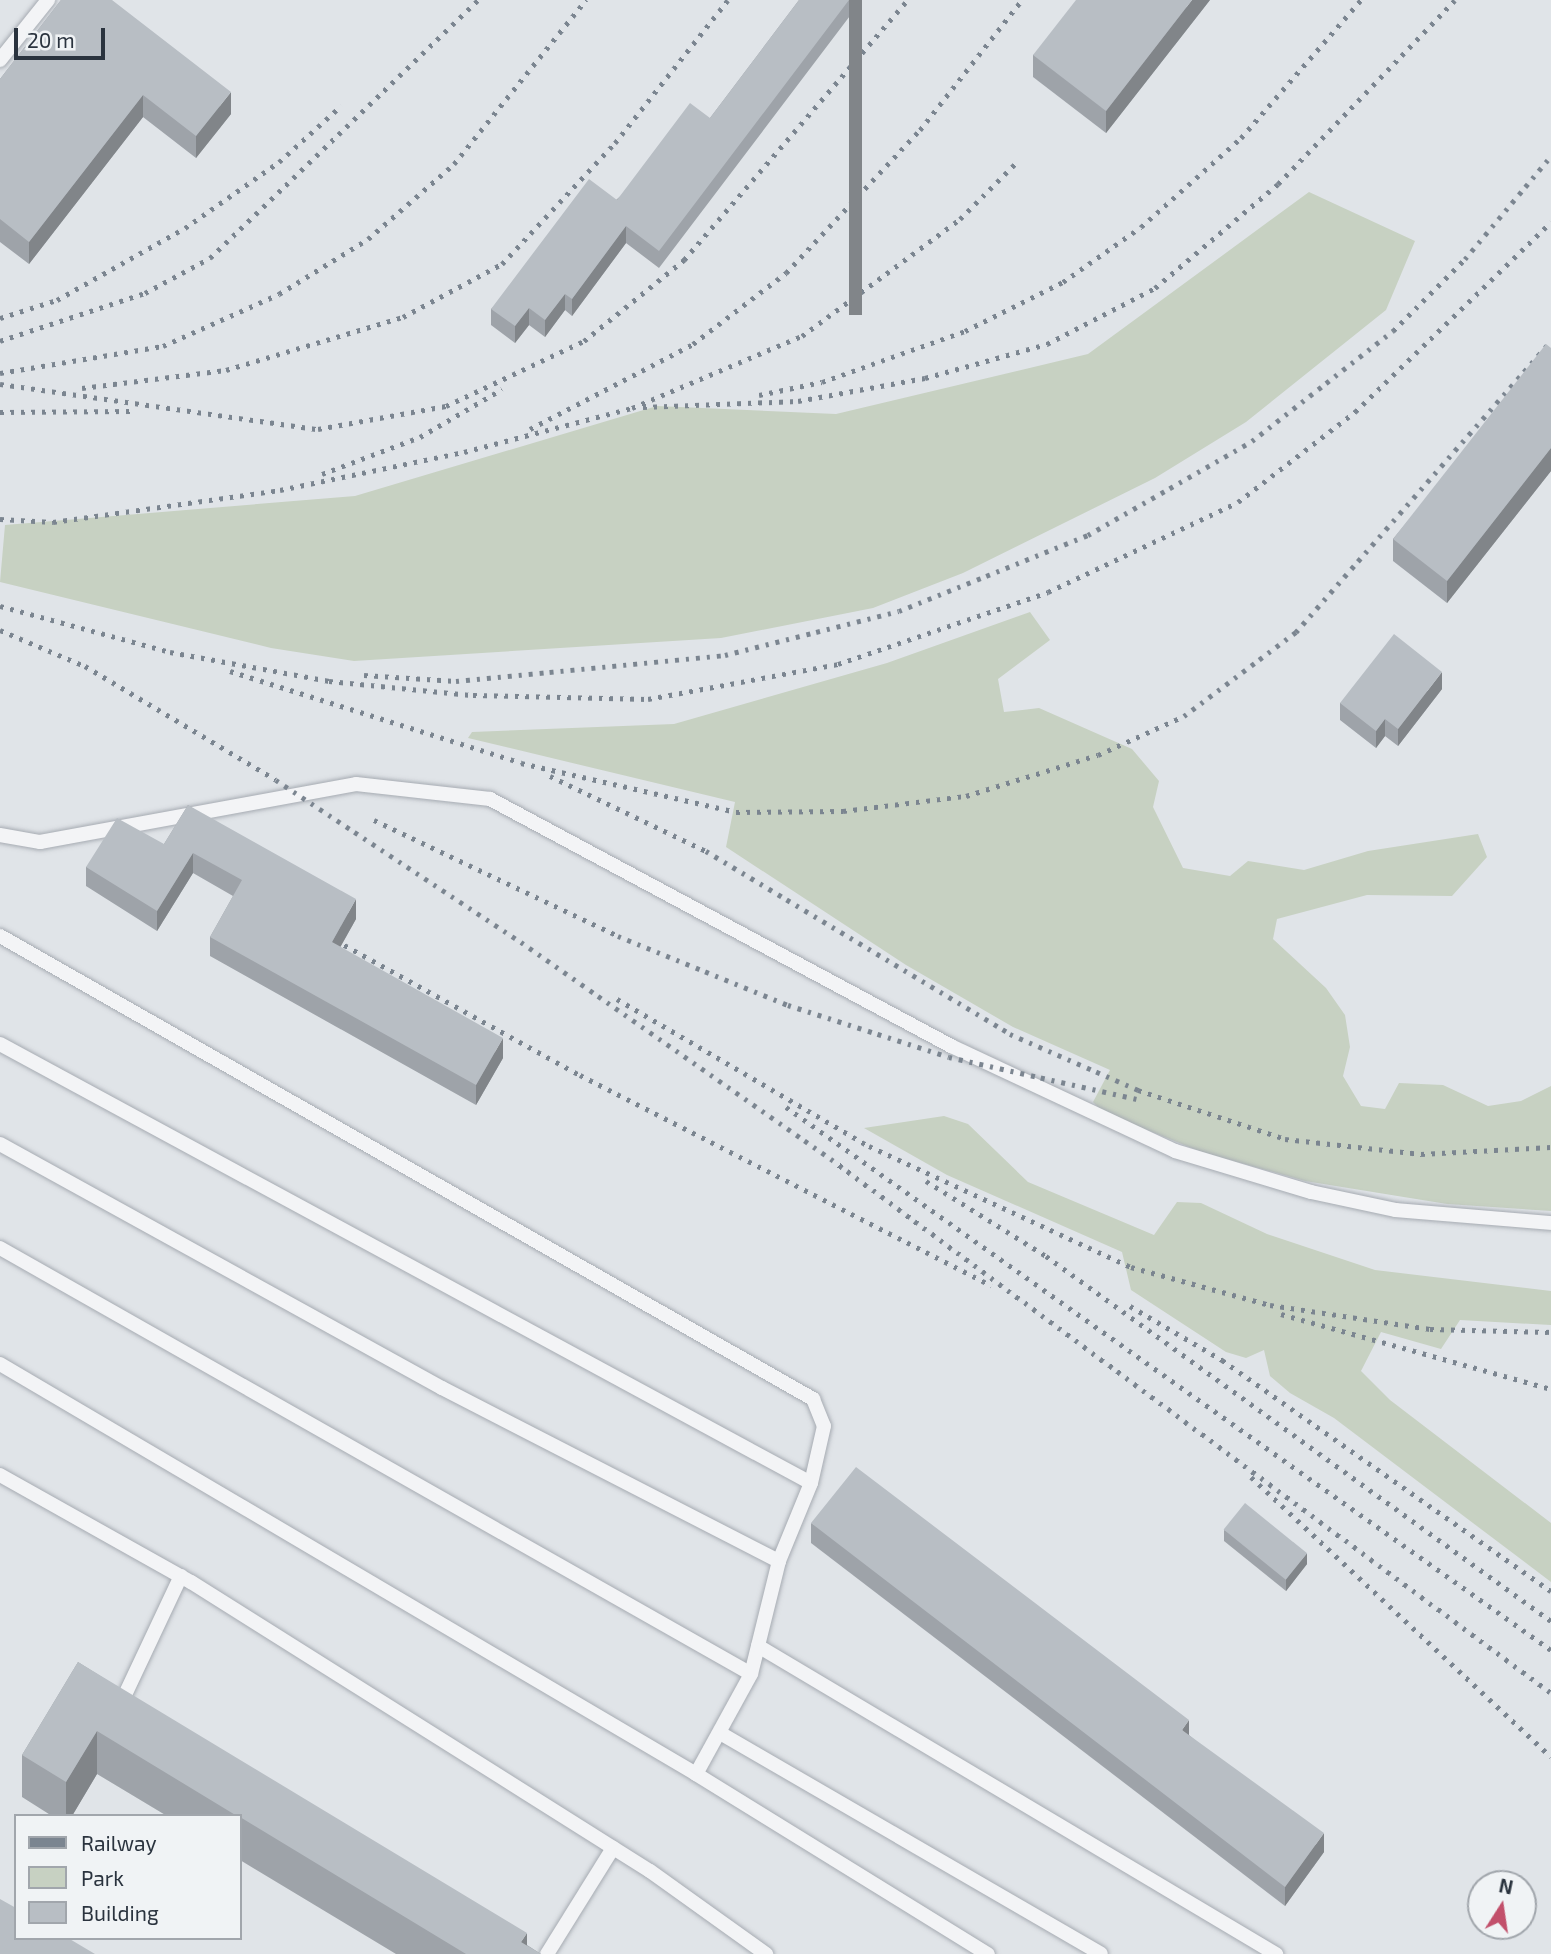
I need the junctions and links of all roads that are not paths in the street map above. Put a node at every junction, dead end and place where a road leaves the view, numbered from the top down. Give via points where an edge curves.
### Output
1 (48, 0) edge
2 (0, 60) edge
3 (0, 835) edge
4 (0, 936) edge
5 (0, 1044) edge
6 (0, 1144) edge
7 (1551, 1223) edge
8 (0, 1248) edge
9 (0, 1364) edge
10 (0, 1475) edge
11 (811, 1483) junction
12 (779, 1560) junction
13 (181, 1576) junction
14 (758, 1646) junction
15 (751, 1674) junction
16 (123, 1699) edge
17 (720, 1733) junction
18 (696, 1774) junction
19 (613, 1848) junction
20 (547, 1954) edge
21 (766, 1954) edge
22 (988, 1954) edge
23 (1101, 1954) edge
24 (1276, 1954) edge

1 - 2 lane
3 - 7 lane via 40,842 356,784 489,799 951,1046 1175,1151 1311,1192 1396,1210
4 - 11 lane via 813,1399 824,1426
5 - 11 lane
6 - 12 lane via 442,1388
8 - 15 lane
9 - 18 lane
10 - 13 lane
11 - 12 lane
12 - 14 lane
13 - 16 lane
13 - 19 lane
14 - 15 lane
14 - 24 lane
15 - 17 lane
17 - 18 lane
17 - 23 lane
18 - 22 lane
19 - 20 lane
19 - 21 lane

